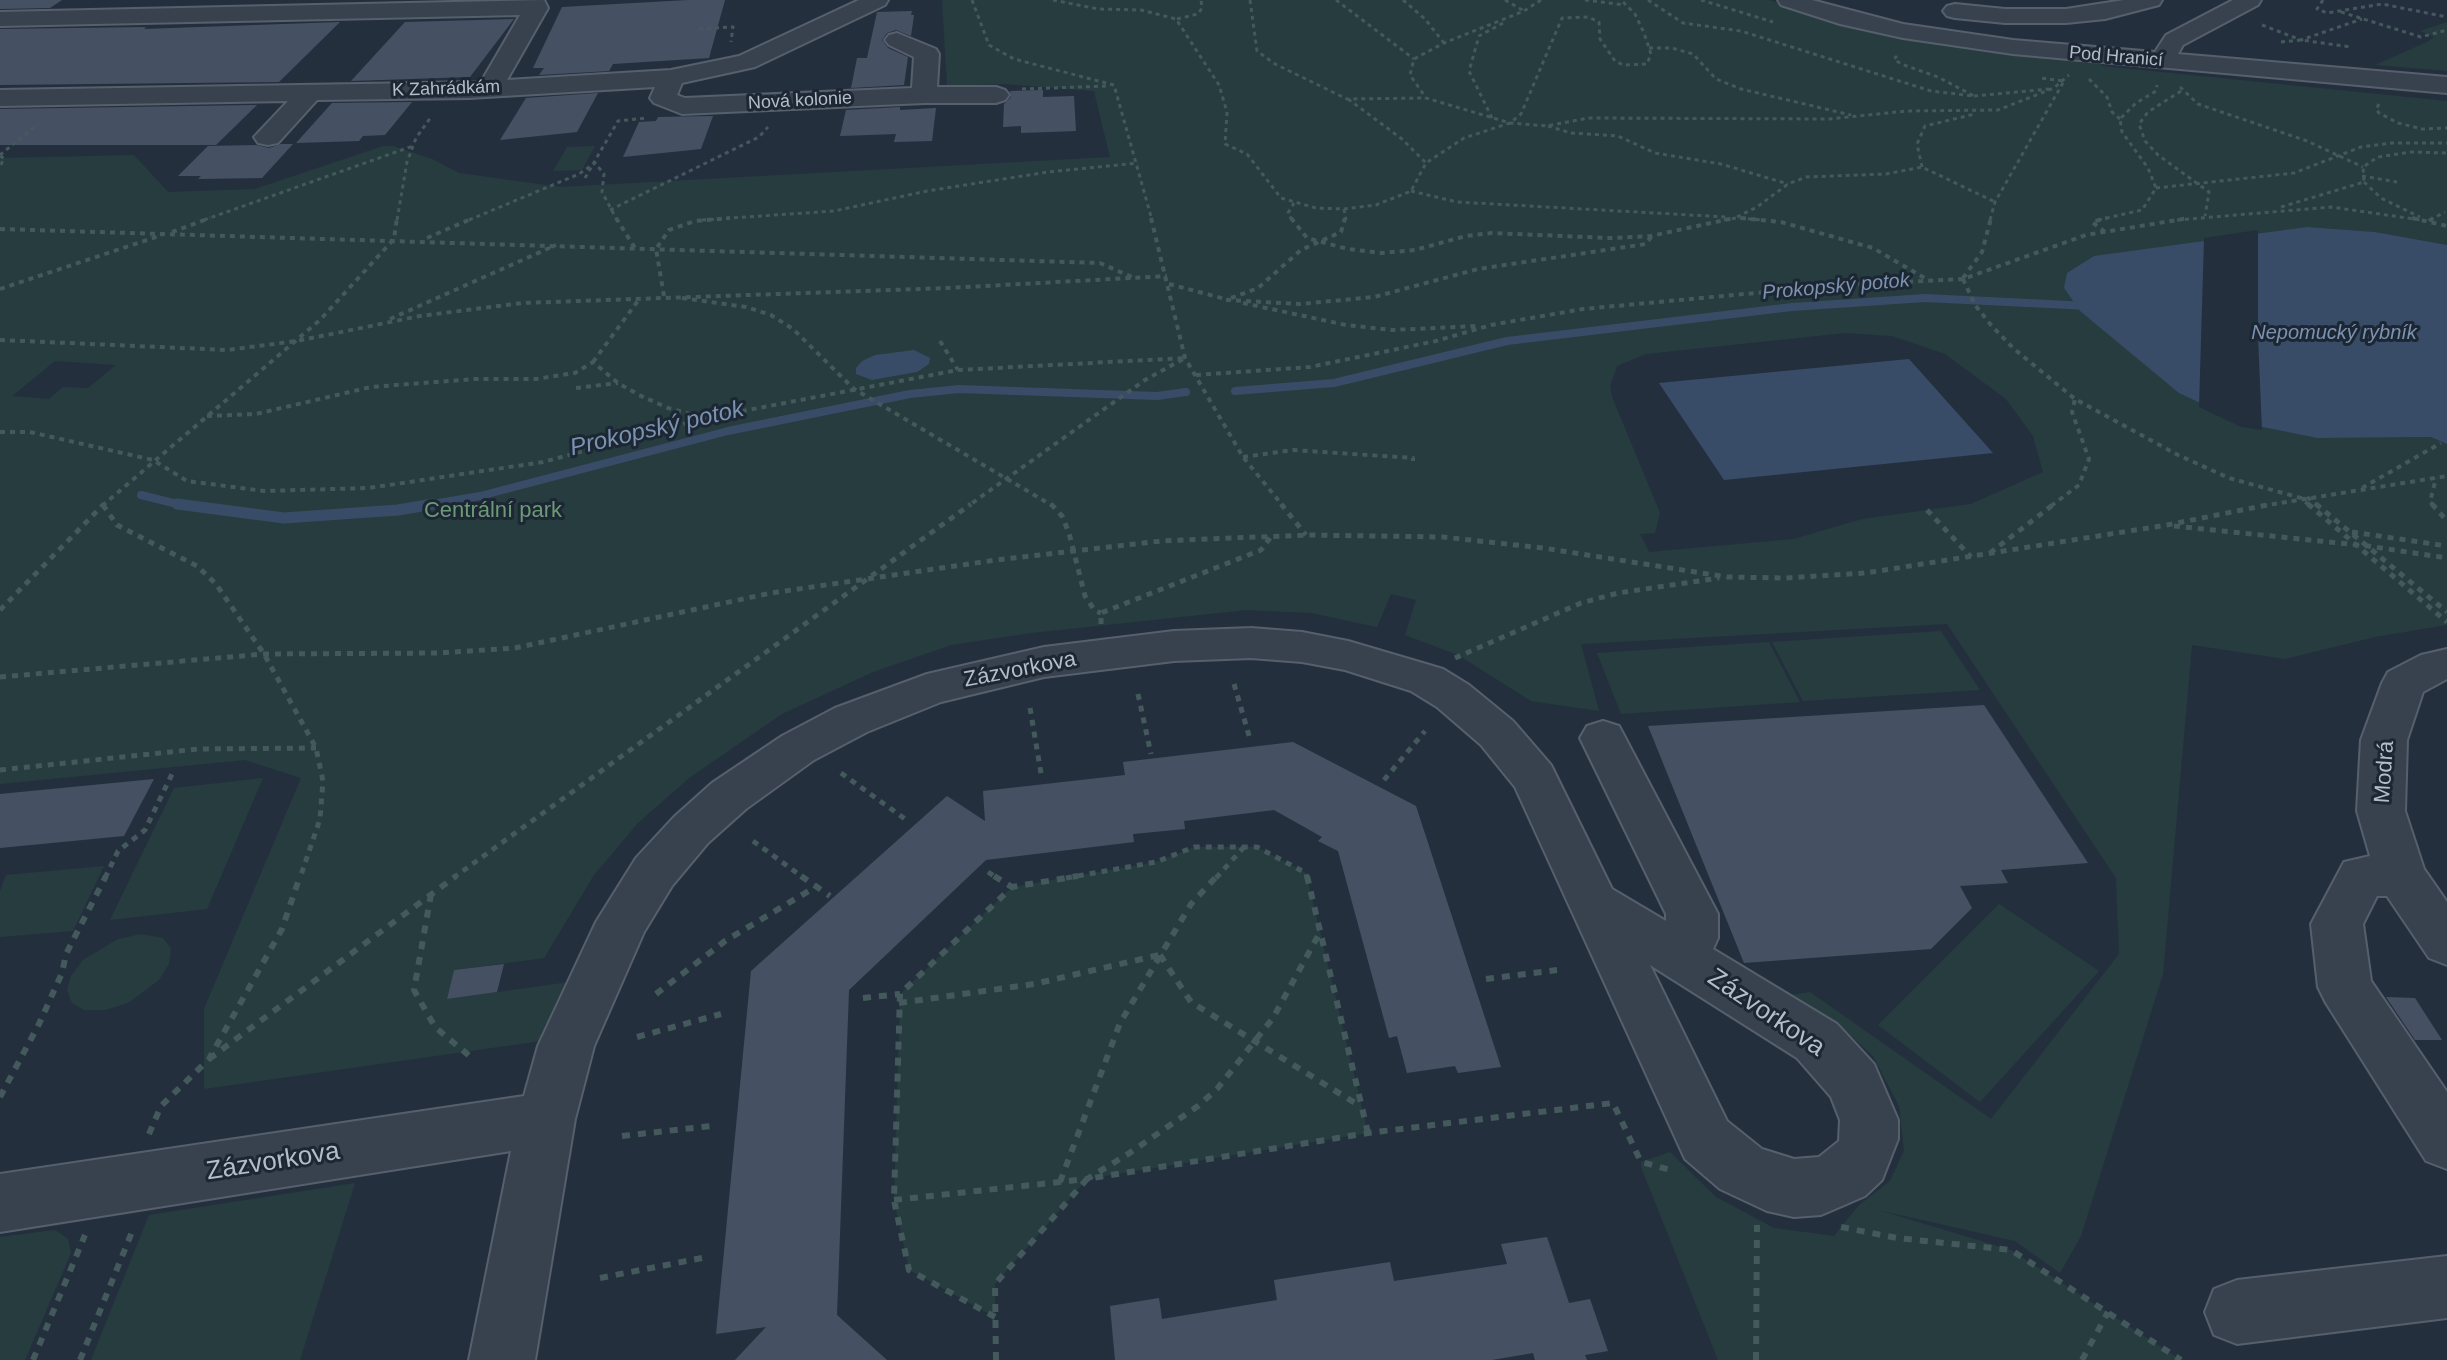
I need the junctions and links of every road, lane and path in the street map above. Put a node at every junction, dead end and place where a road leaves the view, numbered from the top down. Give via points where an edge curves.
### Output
1 (204, 0) edge
2 (877, 0) edge
3 (972, 0) edge
4 (1053, 0) edge
5 (1201, 0) edge
6 (1250, 0) edge
7 (1336, 0) edge
8 (1403, 0) edge
9 (1505, 0) edge
10 (1541, 0) edge
11 (1585, 0) edge
12 (1648, 0) edge
13 (1789, 0) edge
14 (2151, 0) edge
15 (2323, 0) edge
16 (2363, 0) edge
17 (1622, 2) edge
18 (534, 4) edge
19 (2371, 4) junction
20 (1935, 8) dead end
21 (2250, 10) edge
22 (1524, 11) junction
23 (2340, 11) junction
24 (186, 15) junction
25 (2447, 17) edge
26 (0, 19) edge
27 (1176, 19) junction
28 (2362, 19) junction
29 (2447, 30) edge
30 (897, 40) dead end
31 (1444, 43) junction
32 (1649, 48) junction
33 (1906, 55) dead end
34 (1414, 59) junction
35 (2160, 68) junction
36 (2071, 72) dead end
37 (2086, 75) dead end
38 (2037, 78) dead end
39 (2064, 81) junction
40 (2179, 81) dead end
41 (2447, 85) edge
42 (479, 89) junction
43 (2051, 90) junction
44 (312, 91) junction
45 (2181, 91) junction
46 (924, 95) junction
47 (996, 95) dead end
48 (662, 96) junction
49 (1974, 96) junction
50 (0, 98) edge
51 (1426, 98) junction
52 (1347, 99) junction
53 (597, 102) dead end
54 (785, 105) junction
55 (2376, 108) dead end
56 (1998, 110) junction
57 (1855, 116) junction
58 (714, 118) dead end
59 (1492, 118) junction
60 (2120, 119) junction
61 (1510, 123) junction
62 (828, 124) dead end
63 (1547, 126) junction
64 (2447, 128) edge
65 (268, 137) dead end
66 (2447, 143) edge
67 (413, 146) junction
68 (2447, 153) edge
69 (2337, 155) junction
70 (0, 156) edge
71 (595, 163) junction
72 (1138, 163) junction
73 (1426, 163) junction
74 (0, 167) edge
75 (1922, 167) junction
76 (2363, 167) junction
77 (2362, 176) junction
78 (585, 178) dead end
79 (2364, 182) junction
80 (2397, 182) dead end
81 (1788, 184) junction
82 (2199, 185) junction
83 (2156, 188) junction
84 (1411, 191) junction
85 (1995, 202) junction
86 (1294, 203) junction
87 (1344, 209) junction
88 (2272, 209) junction
89 (610, 210) junction
90 (2445, 212) dead end
91 (2205, 216) junction
92 (1736, 218) junction
93 (2431, 222) junction
94 (2447, 226) edge
95 (0, 229) edge
96 (2106, 232) junction
97 (167, 233) junction
98 (1651, 236) junction
99 (394, 239) junction
100 (422, 240) junction
101 (1319, 243) junction
102 (557, 245) junction
103 (635, 248) junction
104 (656, 249) junction
105 (1167, 276) junction
106 (1133, 278) junction
107 (1963, 279) junction
108 (1929, 281) junction
109 (1169, 284) junction
110 (0, 289) edge
111 (663, 296) junction
112 (640, 297) junction
113 (1226, 300) junction
114 (380, 324) junction
115 (1491, 325) junction
116 (0, 340) edge
117 (297, 341) junction
118 (940, 341) dead end
119 (1185, 358) junction
120 (593, 362) junction
121 (958, 370) junction
122 (1196, 375) junction
123 (618, 383) junction
124 (576, 388) dead end
125 (854, 389) junction
126 (2075, 399) junction
127 (207, 416) junction
128 (706, 418) junction
129 (0, 432) edge
130 (2441, 443) dead end
131 (1243, 457) junction
132 (153, 460) junction
133 (1413, 461) dead end
134 (2447, 476) edge
135 (2436, 478) junction
136 (1007, 480) junction
137 (2361, 488) junction
138 (2304, 498) junction
139 (103, 505) junction
140 (1927, 510) dead end
141 (2447, 521) edge
142 (2167, 525) junction
143 (2351, 532) junction
144 (1307, 535) junction
145 (1270, 538) junction
146 (2358, 546) junction
147 (2368, 546) junction
148 (2447, 546) edge
149 (1074, 550) junction
150 (1987, 555) junction
151 (1971, 557) junction
152 (2447, 558) edge
153 (1727, 577) junction
154 (870, 578) junction
155 (0, 610) edge
156 (2447, 612) edge
157 (1101, 613) junction
158 (2447, 622) edge
159 (1101, 625) dead end
160 (264, 654) junction
161 (2447, 664) edge
162 (0, 677) edge
163 (1427, 680) junction
164 (1234, 684) dead end
165 (1138, 694) dead end
166 (1030, 708) dead end
167 (1425, 731) dead end
168 (1603, 738) dead end
169 (1250, 739) dead end
170 (316, 748) junction
171 (1151, 754) dead end
172 (0, 770) edge
173 (173, 772) dead end
174 (841, 773) dead end
175 (1042, 779) dead end
176 (1384, 780) dead end
177 (908, 821) dead end
178 (753, 841) dead end
179 (1244, 847) junction
180 (988, 872) dead end
181 (2401, 876) junction
182 (817, 886) junction
183 (1012, 887) junction
184 (431, 894) junction
185 (830, 896) dead end
186 (1595, 904) junction
187 (1320, 933) junction
188 (2447, 943) edge
189 (1160, 955) junction
190 (1682, 957) junction
191 (1557, 970) dead end
192 (1486, 979) dead end
193 (656, 994) dead end
194 (900, 994) junction
195 (863, 998) dead end
196 (899, 1003) junction
197 (721, 1014) dead end
198 (637, 1037) dead end
199 (1255, 1041) junction
200 (209, 1059) junction
201 (473, 1059) dead end
202 (0, 1097) edge
203 (1362, 1107) junction
204 (546, 1119) junction
205 (711, 1126) dead end
206 (1368, 1133) junction
207 (622, 1136) dead end
208 (2447, 1142) edge
209 (145, 1144) dead end
210 (1679, 1172) dead end
211 (1087, 1179) junction
212 (1060, 1182) junction
213 (894, 1200) junction
214 (0, 1203) edge
215 (1758, 1211) dead end
216 (136, 1223) dead end
217 (87, 1231) dead end
218 (1897, 1238) dead end
219 (702, 1258) dead end
220 (600, 1278) dead end
221 (2447, 1287) edge
222 (2108, 1312) junction
223 (2237, 1312) dead end
224 (995, 1317) junction
225 (33, 1360) edge
226 (80, 1360) edge
227 (502, 1360) edge
228 (996, 1360) edge
229 (1756, 1360) edge
230 (2082, 1360) edge
231 (2181, 1360) edge

1 - 24 street
2 - 48 street, K Zahrádkám
3 - 72 path via 989,45 1014,59 1114,85
4 - 27 path
5 - 27 path via 1198,14
6 - 52 path via 1257,51
7 - 34 path
8 - 31 path
9 - 22 path
10 - 22 path
11 - 17 path
12 - 49 path via 1683,23 1741,31 1931,91
13 - 35 street, Pod Hranicí via 1840,17 1933,36
14 - 20 street via 2066,16
15 - 23 path via 2319,10
16 - 19 path
17 - 32 path via 1635,14
18 - 24 street
18 - 42 street
19 - 23 path
19 - 25 path
21 - 28 path via 2301,40
21 - 35 street via 2174,40
22 - 31 path
22 - 59 path via 1479,36 1469,71
23 - 28 path
24 - 26 street
27 - 86 path via 1219,85 1227,112 1225,144 1247,154 1281,198
28 - 29 path via 2421,37
30 - 46 street via 929,58
31 - 34 path
32 - 57 path via 1693,54 1716,79 1741,89
32 - 61 path via 1647,64 1623,65 1600,39 1599,22 1562,18 1521,114
33 - 49 path via 1894,59
34 - 51 path via 1410,75
35 - 41 street, Pod Hranicí
35 - 60 path via 2156,91
36 - 39 path
37 - 60 path
38 - 39 path
39 - 43 path
39 - 85 path
40 - 45 path
42 - 44 street, K Zahrádkám
42 - 48 street, K Zahrádkám
42 - 67 path via 442,101
43 - 49 path
43 - 56 path
44 - 50 street, K Zahrádkám
44 - 65 street
45 - 69 path via 2226,116
45 - 82 path via 2139,124 2145,141
46 - 47 street, Nová kolonie
46 - 54 street, Nová kolonie
48 - 53 street
48 - 54 street, Nová kolonie via 682,106
48 - 71 path via 645,119 618,121
51 - 52 path
51 - 59 path
52 - 73 path via 1393,131
54 - 58 street
54 - 62 street
54 - 89 path via 759,137
55 - 64 path via 2403,125
56 - 57 path
56 - 75 path via 1925,126 1917,144
57 - 63 path via 1750,121 1588,118
59 - 61 path
60 - 83 path via 2122,132
61 - 63 path
61 - 73 path via 1464,138
63 - 81 path via 1618,136 1655,153 1721,164
66 - 69 path via 2392,143
67 - 97 path
67 - 99 path
68 - 76 path via 2393,153
69 - 76 path
69 - 82 path via 2294,173
70 - 74 path
71 - 78 path
71 - 89 path via 604,174 602,192
71 - 100 path
72 - 104 path via 1048,172 834,211 695,221 669,230
72 - 105 path
73 - 84 path
75 - 81 path via 1806,177
75 - 85 path
76 - 77 path
77 - 79 path
77 - 80 path
79 - 88 path
79 - 93 path via 2389,203
81 - 92 path
82 - 83 path
82 - 91 path via 2209,192
83 - 96 path via 2142,210 2092,222
84 - 87 path via 1376,205
84 - 92 path via 1457,202
85 - 107 path via 1982,252
86 - 87 path
86 - 101 path via 1288,213 1297,229
87 - 101 path via 1341,232
88 - 91 path
88 - 93 path via 2347,208
89 - 103 path
90 - 93 path
91 - 96 path
92 - 98 path
92 - 108 path via 1781,222 1873,248
93 - 94 path
95 - 97 path
96 - 107 path via 2064,241
97 - 99 path
97 - 110 path
98 - 101 path via 1491,233 1382,253
98 - 113 path via 1646,244 1478,269 1374,297 1300,304
99 - 100 path
99 - 117 path
100 - 102 path
101 - 113 path via 1301,250 1258,288
102 - 103 path
102 - 114 path
103 - 104 path
104 - 106 path via 1100,263
104 - 111 path
105 - 106 path
105 - 109 path
106 - 111 path
107 - 108 path
107 - 126 path via 1975,305 2013,348
108 - 115 path via 1583,309
109 - 113 path
109 - 119 path
111 - 112 path
111 - 125 path via 771,315 793,329
112 - 114 path via 522,303
112 - 120 path
113 - 115 path via 1392,330
114 - 117 path
115 - 122 path via 1310,367
116 - 117 path via 227,350
117 - 127 path
118 - 121 path
119 - 121 path
119 - 122 path
119 - 136 path via 1145,380
120 - 123 path
120 - 127 path via 575,373 536,379 371,387 256,414
121 - 125 path
122 - 131 path
123 - 124 path
123 - 128 path via 668,408
125 - 128 path
125 - 136 path
126 - 138 path via 2229,478
126 - 150 path via 2072,412 2089,459 2079,485
127 - 132 path
128 - 132 path via 543,462 369,488 249,489 187,481
129 - 132 path via 30,432
130 - 137 path
131 - 133 path via 1293,450
131 - 144 path
132 - 139 path
134 - 135 path
135 - 137 path
135 - 141 path via 2430,502
136 - 149 path via 1050,503 1062,516
136 - 154 path
137 - 138 path
138 - 142 path
138 - 143 path
138 - 146 path
139 - 155 path
139 - 160 path via 117,525 206,575
140 - 151 path
142 - 146 path
142 - 150 path
143 - 147 path
143 - 148 path
144 - 145 path
144 - 153 path via 1472,539
145 - 149 path
145 - 157 path via 1261,550
146 - 147 path
146 - 158 path
147 - 152 path
147 - 156 path
149 - 154 path
149 - 157 path via 1085,596
150 - 151 path
151 - 153 path via 1866,573
153 - 163 path via 1581,603 1458,655
154 - 160 path via 706,605 515,648
154 - 184 path
157 - 159 path
160 - 162 path
160 - 170 path
161 - 181 street, Modrá via 2404,683 2384,740 2381,811
163 - 186 street, Zázvorkova via 1497,733 1534,778
163 - 204 street, Zázvorkova via 1302,647 1174,646 985,674 851,720 753,777 691,830 654,872 622,922 566,1046
164 - 169 path
165 - 171 path
166 - 175 path
167 - 176 path
168 - 190 street via 1692,914 1692,938
170 - 172 path via 198,749
170 - 200 path via 323,781 320,819 282,929
173 - 202 path via 145,830 118,851
174 - 177 path
178 - 182 path
179 - 183 path via 1194,847 1156,862
179 - 187 path via 1257,847 1306,873
179 - 189 path via 1191,904
180 - 183 path
181 - 188 street, Modrá
181 - 208 street via 2362,876 2337,924 2345,987
182 - 185 path
182 - 193 path via 725,941
183 - 194 path
184 - 200 path
184 - 201 path via 414,990 435,1027
186 - 190 street, Zázvorkova
186 - 190 street, Zázvorkova via 1706,1140 1767,1182 1821,1186 1844,1176 1861,1160 1869,1139 1866,1110 1854,1082 1817,1041
187 - 199 path
187 - 203 path
189 - 196 path via 1034,984
189 - 199 path via 1191,1002
189 - 212 path via 1120,1023
191 - 192 path
194 - 195 path
194 - 196 path
196 - 213 path
197 - 198 path
199 - 203 path
199 - 211 path via 1198,1106
200 - 209 path via 161,1106
203 - 206 path
204 - 214 street, Zázvorkova
204 - 227 street, Zázvorkova
205 - 207 path
206 - 210 path via 1613,1103 1641,1162
206 - 211 path
211 - 212 path
211 - 224 path via 995,1284
212 - 213 path
213 - 224 path via 909,1270
215 - 229 path
216 - 226 path
217 - 225 path
218 - 222 path via 2011,1250
219 - 220 path
221 - 223 street
222 - 230 path
222 - 231 path
224 - 228 path

